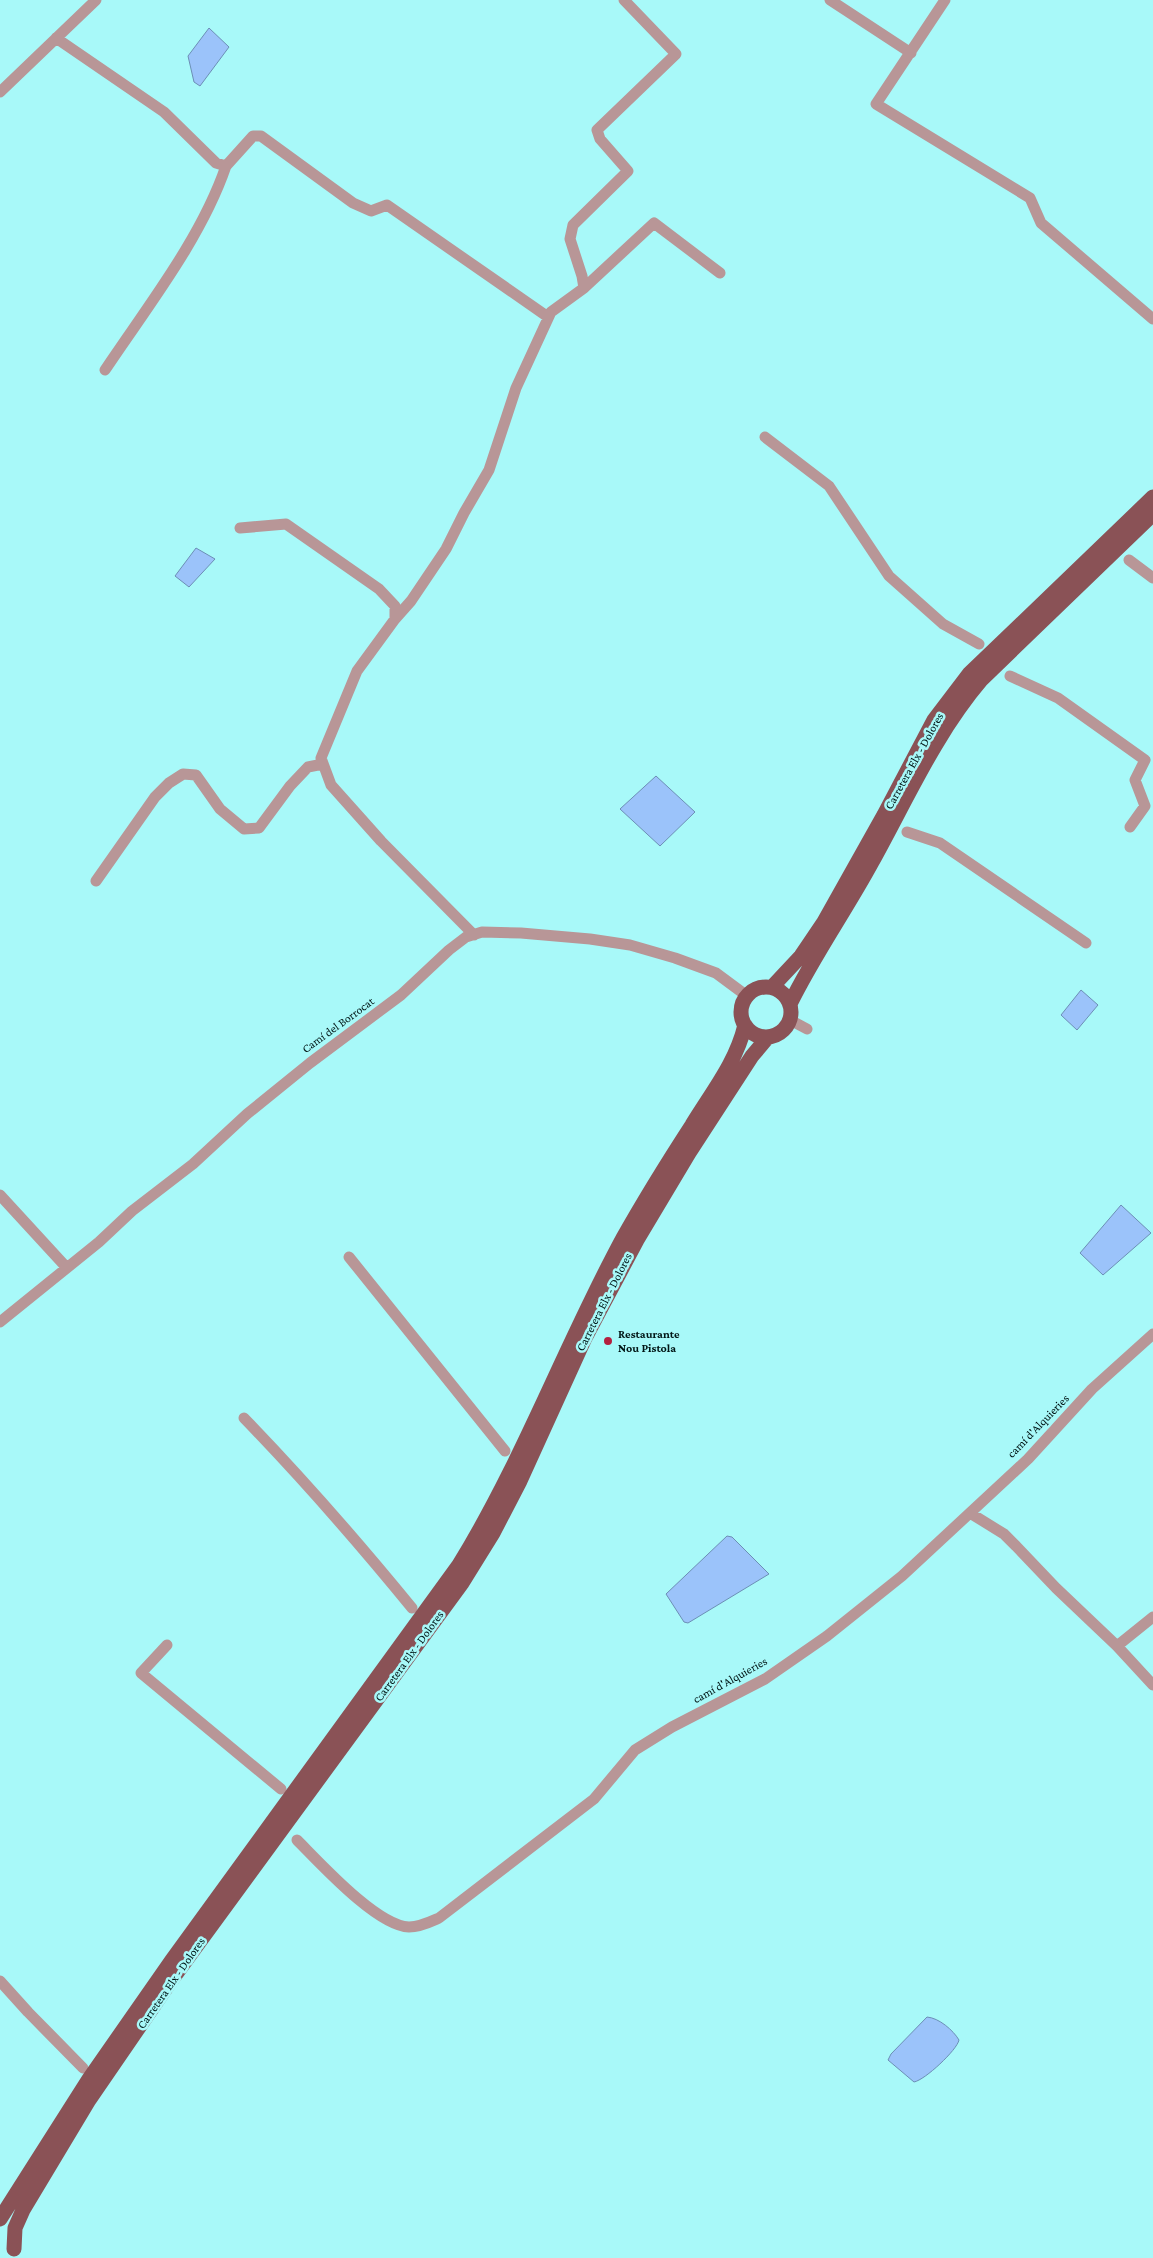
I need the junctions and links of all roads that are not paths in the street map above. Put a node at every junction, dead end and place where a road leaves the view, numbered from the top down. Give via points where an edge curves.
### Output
1 (96, 0) edge
2 (624, 0) edge
3 (830, 0) edge
4 (945, 0) edge
5 (56, 38) junction
6 (911, 53) junction
7 (0, 92) edge
8 (226, 166) junction
9 (720, 273) dead end
10 (584, 288) junction
11 (548, 317) junction
12 (1153, 319) edge
13 (105, 370) dead end
14 (765, 436) dead end
15 (1153, 497) edge
16 (1153, 514) edge
17 (240, 528) dead end
18 (1129, 560) dead end
19 (1153, 578) edge
20 (395, 619) junction
21 (979, 644) dead end
22 (1010, 676) dead end
23 (323, 764) junction
24 (1130, 827) dead end
25 (907, 832) dead end
26 (96, 881) dead end
27 (474, 935) junction
28 (1086, 943) dead end
29 (772, 987) junction
30 (746, 996) junction
31 (790, 1004) junction
32 (790, 1020) junction
33 (745, 1025) junction
34 (807, 1029) dead end
35 (768, 1037) junction
36 (0, 1195) edge
37 (349, 1257) dead end
38 (67, 1268) junction
39 (0, 1322) edge
40 (1153, 1334) edge
41 (244, 1418) dead end
42 (505, 1451) dead end
43 (970, 1513) junction
44 (412, 1608) dead end
45 (1153, 1617) edge
46 (167, 1646) dead end
47 (1117, 1646) junction
48 (1153, 1685) edge
49 (281, 1789) dead end
50 (297, 1840) dead end
51 (0, 1981) edge
52 (83, 2068) dead end
53 (0, 2219) edge
54 (0, 2231) edge
55 (14, 2254) edge

1 - 5 street
2 - 10 street via 676,54 597,130 600,139 628,170 573,225 570,238
3 - 6 street
4 - 6 street
5 - 7 street
5 - 8 street via 164,112 216,163
6 - 12 street via 876,104 1030,198 1041,223
8 - 11 street via 253,136 262,136 353,203 371,210 387,205
8 - 13 street via 186,248
9 - 10 street via 654,223
10 - 11 street
11 - 20 street via 516,388 489,470 446,549
14 - 21 street via 828,486 888,576 943,624
15 - 29 main road, Carretera Elx - Dolores via 982,662 948,701 934,720 824,922 801,956
16 - 31 main road, Carretera Elx - Dolores via 961,703 938,737 872,863
17 - 20 street via 286,524 379,589 394,606
18 - 19 street
20 - 23 street via 357,671 321,758
22 - 24 street via 1058,698 1145,760 1135,780 1145,806
23 - 26 street via 308,768 290,786 259,828 244,829 220,809 196,775 183,774 168,783 155,797
23 - 27 street via 331,785
25 - 28 street via 940,844
27 - 30 street, Camí del Borrocat via 482,932 521,934 630,945 716,973
27 - 38 street, Camí del Borrocat via 449,950 401,995 310,1062
29 - 30 main road via 760,988
29 - 31 main road via 783,993
30 - 33 main road via 741,1008
31 - 32 main road
32 - 34 street
32 - 35 main road via 783,1031
33 - 35 main road via 756,1035
33 - 53 main road, Carretera Elx - Dolores via 741,1043 729,1068 624,1237 498,1497 463,1558 172,1960 89,2079
35 - 55 main road, Carretera Elx - Dolores via 704,1129 637,1240 585,1338 493,1533 462,1583 170,1982 90,2100 23,2210 15,2228
36 - 38 street
37 - 42 street
38 - 39 street, Camí del Borrocat
40 - 43 street, camí d'Alquieries via 1092,1389 1028,1459
41 - 44 street via 344,1525
43 - 47 street via 1004,1534
43 - 50 street, camí d'Alquieries via 902,1576 827,1636 764,1679 635,1750 594,1799 439,1918 408,1927 383,1917 343,1886
45 - 47 street
46 - 49 street via 141,1673
47 - 48 street
51 - 52 street
54 - 55 main road via 7,2236

